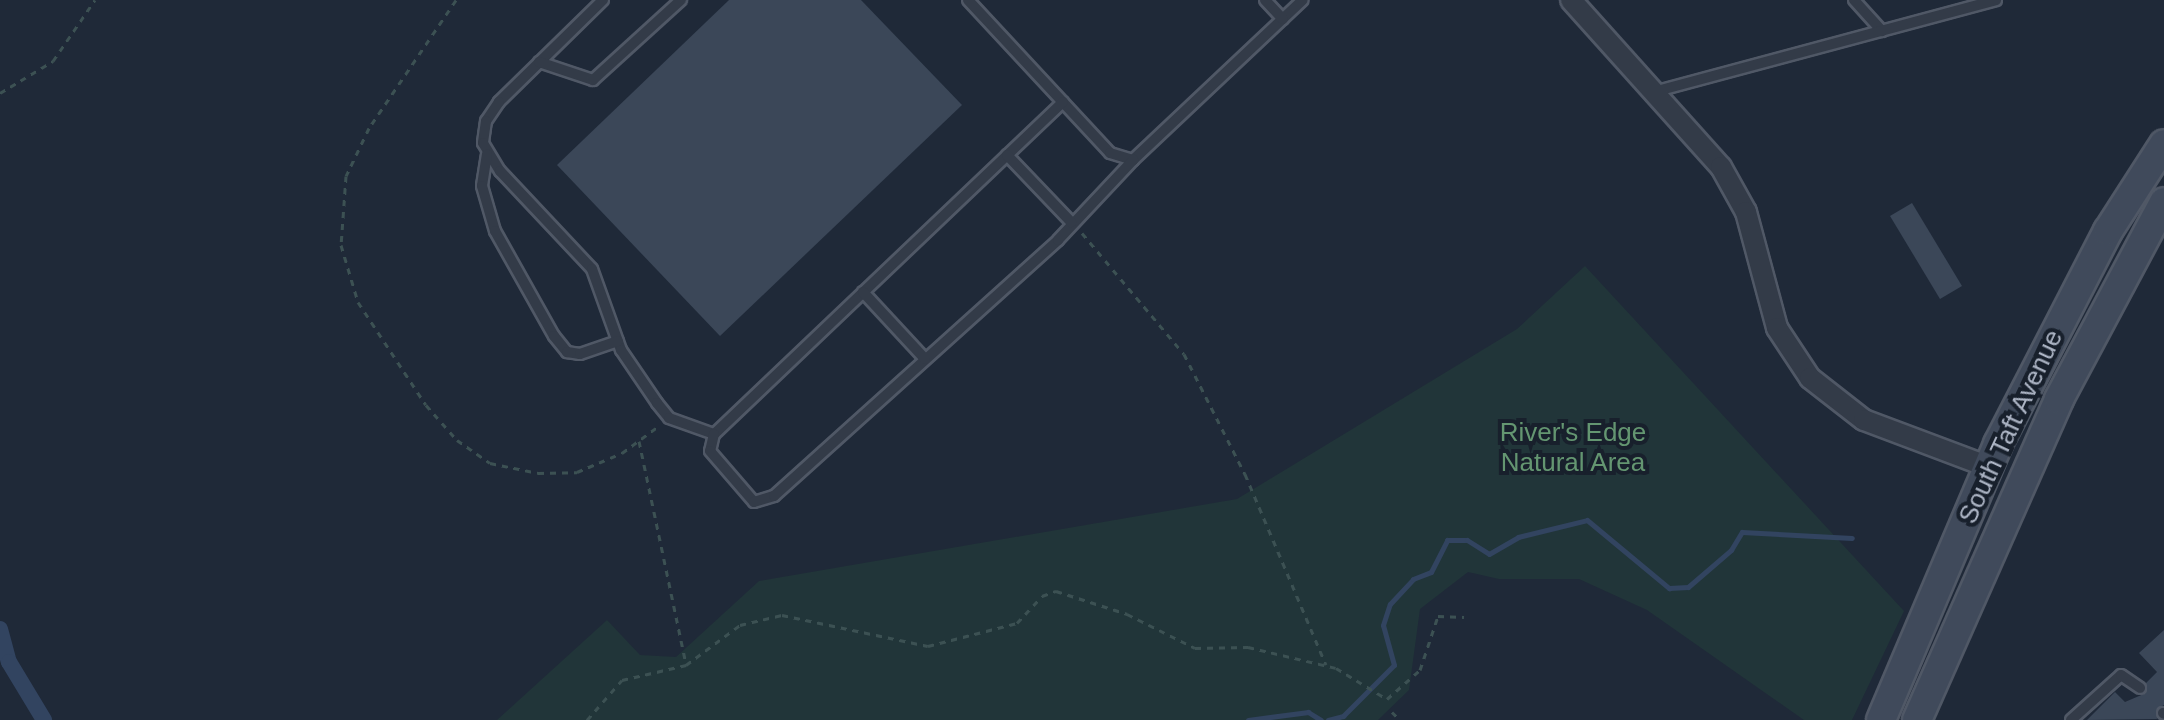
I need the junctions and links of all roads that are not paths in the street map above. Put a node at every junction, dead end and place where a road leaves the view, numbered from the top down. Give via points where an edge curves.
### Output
1 (603, 0) edge
2 (681, 0) edge
3 (968, 0) edge
4 (1265, 0) edge
5 (1303, 0) edge
6 (1571, 0) edge
7 (1854, 0) edge
8 (1996, 0) edge
9 (1283, 19) junction
10 (1882, 31) junction
11 (539, 62) junction
12 (1657, 91) junction
13 (1063, 102) junction
14 (2164, 144) edge
15 (487, 154) junction
16 (1007, 155) junction
17 (1133, 160) junction
18 (2164, 202) edge
19 (1071, 222) junction
20 (863, 292) junction
21 (618, 341) junction
22 (925, 359) junction
23 (2078, 361) junction
24 (714, 434) junction
25 (1989, 467) junction
26 (1955, 639) junction
27 (2140, 688) dead end
28 (1883, 718) edge
29 (1917, 720) edge
30 (2071, 720) edge

1 - 11 lane
2 - 11 lane via 593,80
3 - 13 lane
4 - 9 lane
5 - 9 lane
6 - 12 street
7 - 10 lane
8 - 10 lane
9 - 17 lane
10 - 12 lane
11 - 15 lane via 486,121
12 - 25 street via 1736,191 1777,328 1810,378 1864,420
13 - 16 lane
13 - 17 lane via 1110,153
14 - 25 main road, South Taft Avenue via 2100,245
15 - 21 lane via 592,269
15 - 21 lane via 482,186 495,231 554,336 567,352 580,354
16 - 19 lane
16 - 20 lane
17 - 19 lane
18 - 23 main road, South Taft Avenue
19 - 22 lane
20 - 22 lane
20 - 24 lane
21 - 24 lane via 669,418
22 - 24 lane via 765,503 754,502 720,467 710,451
23 - 25 main road via 2053,376 2014,459
23 - 26 main road, South Taft Avenue via 1993,541
25 - 26 main road via 1997,496 1961,580
25 - 28 main road, South Taft Avenue
26 - 29 main road, South Taft Avenue
27 - 30 lane via 2121,675

